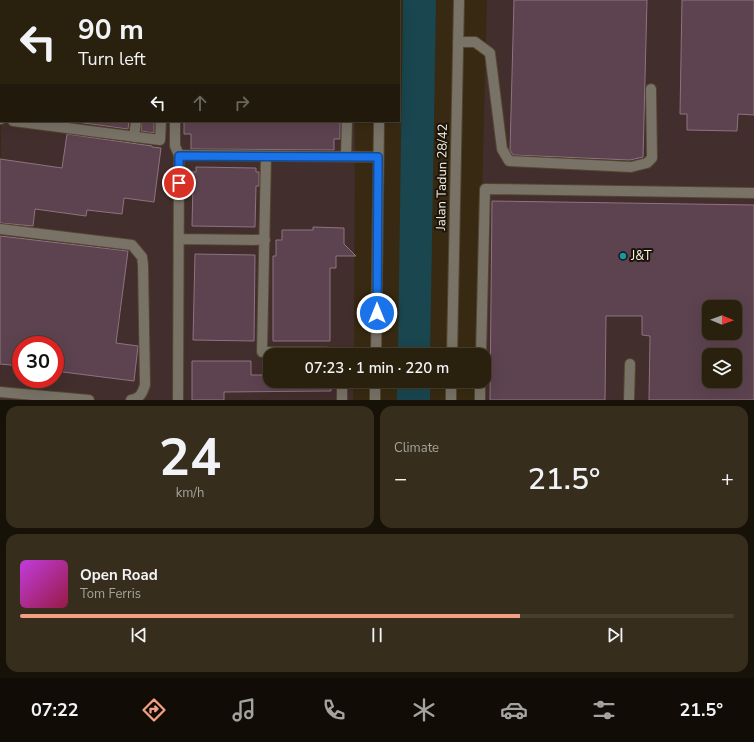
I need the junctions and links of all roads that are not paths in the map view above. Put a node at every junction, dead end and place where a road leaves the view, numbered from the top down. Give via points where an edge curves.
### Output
1 (459, 0) edge
2 (458, 42) junction
3 (652, 89) dead end
4 (25, 122) edge
5 (136, 122) edge
6 (161, 122) edge
7 (175, 122) edge
8 (347, 122) edge
9 (378, 122) edge
10 (134, 136) junction
11 (179, 156) junction
12 (266, 156) junction
13 (346, 157) junction
14 (378, 157) junction
15 (754, 193) edge
16 (0, 229) edge
17 (180, 239) junction
18 (265, 240) junction
19 (376, 348) edge
20 (452, 348) edge
21 (481, 348) edge
22 (263, 352) edge
23 (630, 364) dead end
24 (342, 388) edge
25 (375, 388) edge
26 (451, 388) edge
27 (480, 388) edge
28 (0, 392) edge
29 (89, 400) edge
30 (131, 400) edge
31 (178, 400) edge
32 (342, 400) edge
33 (375, 400) edge
34 (451, 400) edge
35 (480, 400) edge
36 (630, 400) edge

1 - 2 street, Jalan Tadun 28/42
2 - 3 street via 475,42 490,53 502,149 509,161 631,167 647,163 652,158
2 - 20 street, Jalan Tadun 28/42
4 - 10 street
5 - 10 street
6 - 10 street via 160,140
7 - 11 street via 175,146
8 - 13 street
9 - 14 street
11 - 12 street
11 - 17 street
12 - 13 street
12 - 18 street
13 - 14 street
14 - 19 street
15 - 21 street via 485,189
16 - 30 street via 132,245 142,257 144,385 142,395
17 - 18 street
17 - 31 street
18 - 22 street
23 - 36 street
24 - 32 street
25 - 33 street
26 - 34 street
27 - 35 street
28 - 29 street

